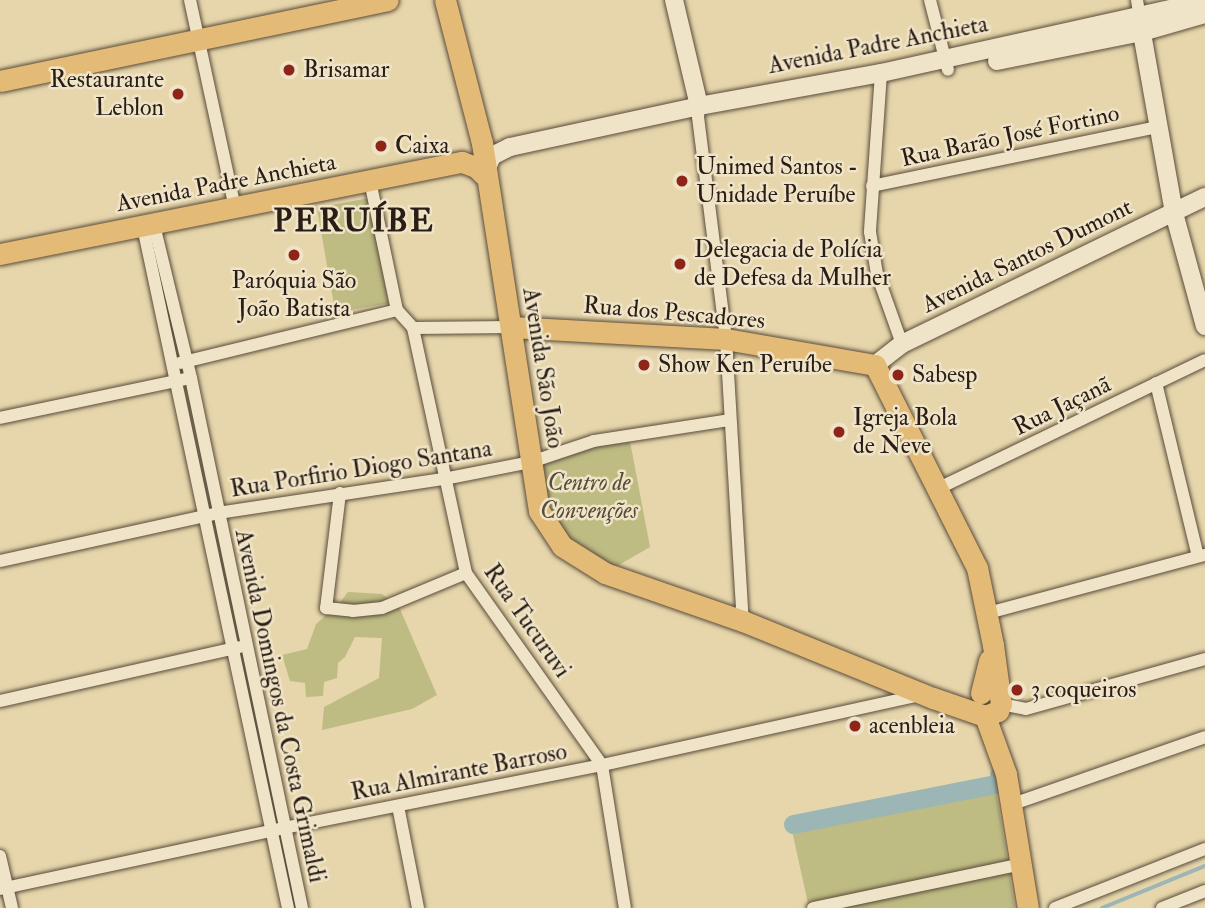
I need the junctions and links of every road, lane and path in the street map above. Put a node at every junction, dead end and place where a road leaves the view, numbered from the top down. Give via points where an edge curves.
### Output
1 (190, 0) edge
2 (388, 0) edge
3 (445, 0) edge
4 (674, 0) edge
5 (930, 0) edge
6 (1205, 1) edge
7 (1205, 14) edge
8 (1140, 17) edge
9 (198, 39) junction
10 (946, 65) junction
11 (881, 78) junction
12 (0, 81) edge
13 (694, 112) junction
14 (1157, 127) junction
15 (480, 136) junction
16 (462, 162) junction
17 (484, 175) junction
18 (370, 181) junction
19 (872, 186) junction
20 (1205, 197) edge
21 (234, 208) junction
22 (1174, 213) junction
23 (149, 226) junction
24 (0, 254) edge
25 (397, 310) junction
26 (1205, 326) edge
27 (510, 327) junction
28 (413, 328) junction
29 (726, 339) junction
30 (902, 344) junction
31 (1205, 360) edge
32 (187, 362) junction
33 (173, 364) junction
34 (874, 365) junction
35 (191, 378) junction
36 (177, 381) junction
37 (1156, 383) junction
38 (0, 418) edge
39 (729, 420) junction
40 (531, 462) junction
41 (444, 479) junction
42 (937, 489) junction
43 (340, 493) junction
44 (218, 513) junction
45 (204, 516) junction
46 (1202, 555) edge
47 (0, 561) edge
48 (466, 573) junction
49 (988, 613) junction
50 (743, 621) junction
51 (239, 647) junction
52 (1205, 659) edge
53 (929, 696) junction
54 (0, 701) edge
55 (989, 704) junction
56 (1205, 737) edge
57 (602, 765) junction
58 (1013, 804) junction
59 (398, 806) junction
60 (278, 829) junction
61 (1205, 849) edge
62 (0, 856) edge
63 (1021, 864) junction
64 (4, 888) edge
65 (1205, 891) edge
66 (869, 902) edge
67 (12, 908) edge
68 (288, 908) edge
69 (302, 908) edge
70 (418, 908) edge
71 (625, 908) edge
72 (813, 908) edge
73 (1028, 908) edge
74 (1055, 908) edge
75 (1162, 908) edge

1 - 9 street
2 - 9 main road
3 - 15 main road, Avenida São João
4 - 13 main road
5 - 10 street
6 - 8 main road, Avenida Padre Anchieta
7 - 8 main road, Avenida Padre Anchieta
8 - 10 main road, Avenida Padre Anchieta
8 - 14 main road
9 - 12 main road
9 - 21 street
10 - 11 main road, Avenida Padre Anchieta
11 - 13 main road, Avenida Padre Anchieta
11 - 19 street
13 - 17 main road, Avenida Padre Anchieta via 510,147 492,156
13 - 29 street
14 - 19 street, Rua Barão José Fortino
14 - 22 main road
15 - 16 main road
15 - 17 main road, Avenida São João
16 - 17 main road
16 - 18 main road, Avenida Padre Anchieta
17 - 27 main road, Avenida São João
18 - 21 main road, Avenida Padre Anchieta
18 - 25 street
19 - 30 street via 870,232 877,274
20 - 22 main road, Avenida Santos Dumont
21 - 23 main road, Avenida Padre Anchieta
22 - 26 main road
22 - 30 main road, Avenida Santos Dumont
23 - 24 main road, Avenida Padre Anchieta
23 - 32 street, Avenida Domingos da Costa Grimaldi
23 - 33 street, Avenida Domingos da Costa Grimaldi
25 - 28 street
25 - 32 street
27 - 28 street
27 - 29 main road, Rua dos Pescadores
27 - 40 main road, Avenida São João
28 - 41 street, Rua Tucuruvi
29 - 34 main road, Rua dos Pescadores
29 - 39 street
30 - 34 main road, Avenida Santos Dumont
31 - 37 street, Rua Jaçanã
32 - 33 street
32 - 35 street, Avenida Domingos da Costa Grimaldi
33 - 36 street, Avenida Domingos da Costa Grimaldi
34 - 42 main road
35 - 36 street
35 - 44 street, Avenida Domingos da Costa Grimaldi
36 - 38 street
36 - 45 street, Avenida Domingos da Costa Grimaldi
37 - 42 street, Rua Jaçanã
37 - 46 street
39 - 40 street, Rua Porfirio Diogo Santana via 594,441
39 - 50 street
40 - 41 street, Rua Porfirio Diogo Santana
40 - 50 main road, Avenida São João via 539,511 562,546 605,573
41 - 43 street, Rua Porfirio Diogo Santana
41 - 48 street, Rua Tucuruvi
42 - 49 main road via 976,568
43 - 44 street, Rua Porfirio Diogo Santana
43 - 48 street via 326,608 382,608
44 - 45 street, Rua Porfirio Diogo Santana
44 - 51 street, Avenida Domingos da Costa Grimaldi
45 - 47 street, Rua Porfirio Diogo Santana
45 - 51 street, Avenida Domingos da Costa Grimaldi
46 - 49 street
48 - 57 street, Rua Tucuruvi
49 - 55 main road via 993,645
50 - 53 main road, Avenida São João
51 - 54 street
51 - 60 street, Avenida Domingos da Costa Grimaldi
52 - 55 street via 1027,709
53 - 55 main road, Avenida São João
53 - 57 street, Rua Almirante Barroso
55 - 58 main road
56 - 58 street
57 - 59 street, Rua Almirante Barroso
57 - 71 street, Rua Tucuruvi
58 - 63 main road
59 - 60 street, Rua Almirante Barroso
59 - 70 street
60 - 64 street, Rua Almirante Barroso
60 - 68 street, Avenida Domingos da Costa Grimaldi
60 - 69 street, Avenida Domingos da Costa Grimaldi
61 - 74 street
62 - 64 street
63 - 66 street
63 - 73 main road
64 - 67 street
65 - 75 street
66 - 72 street

